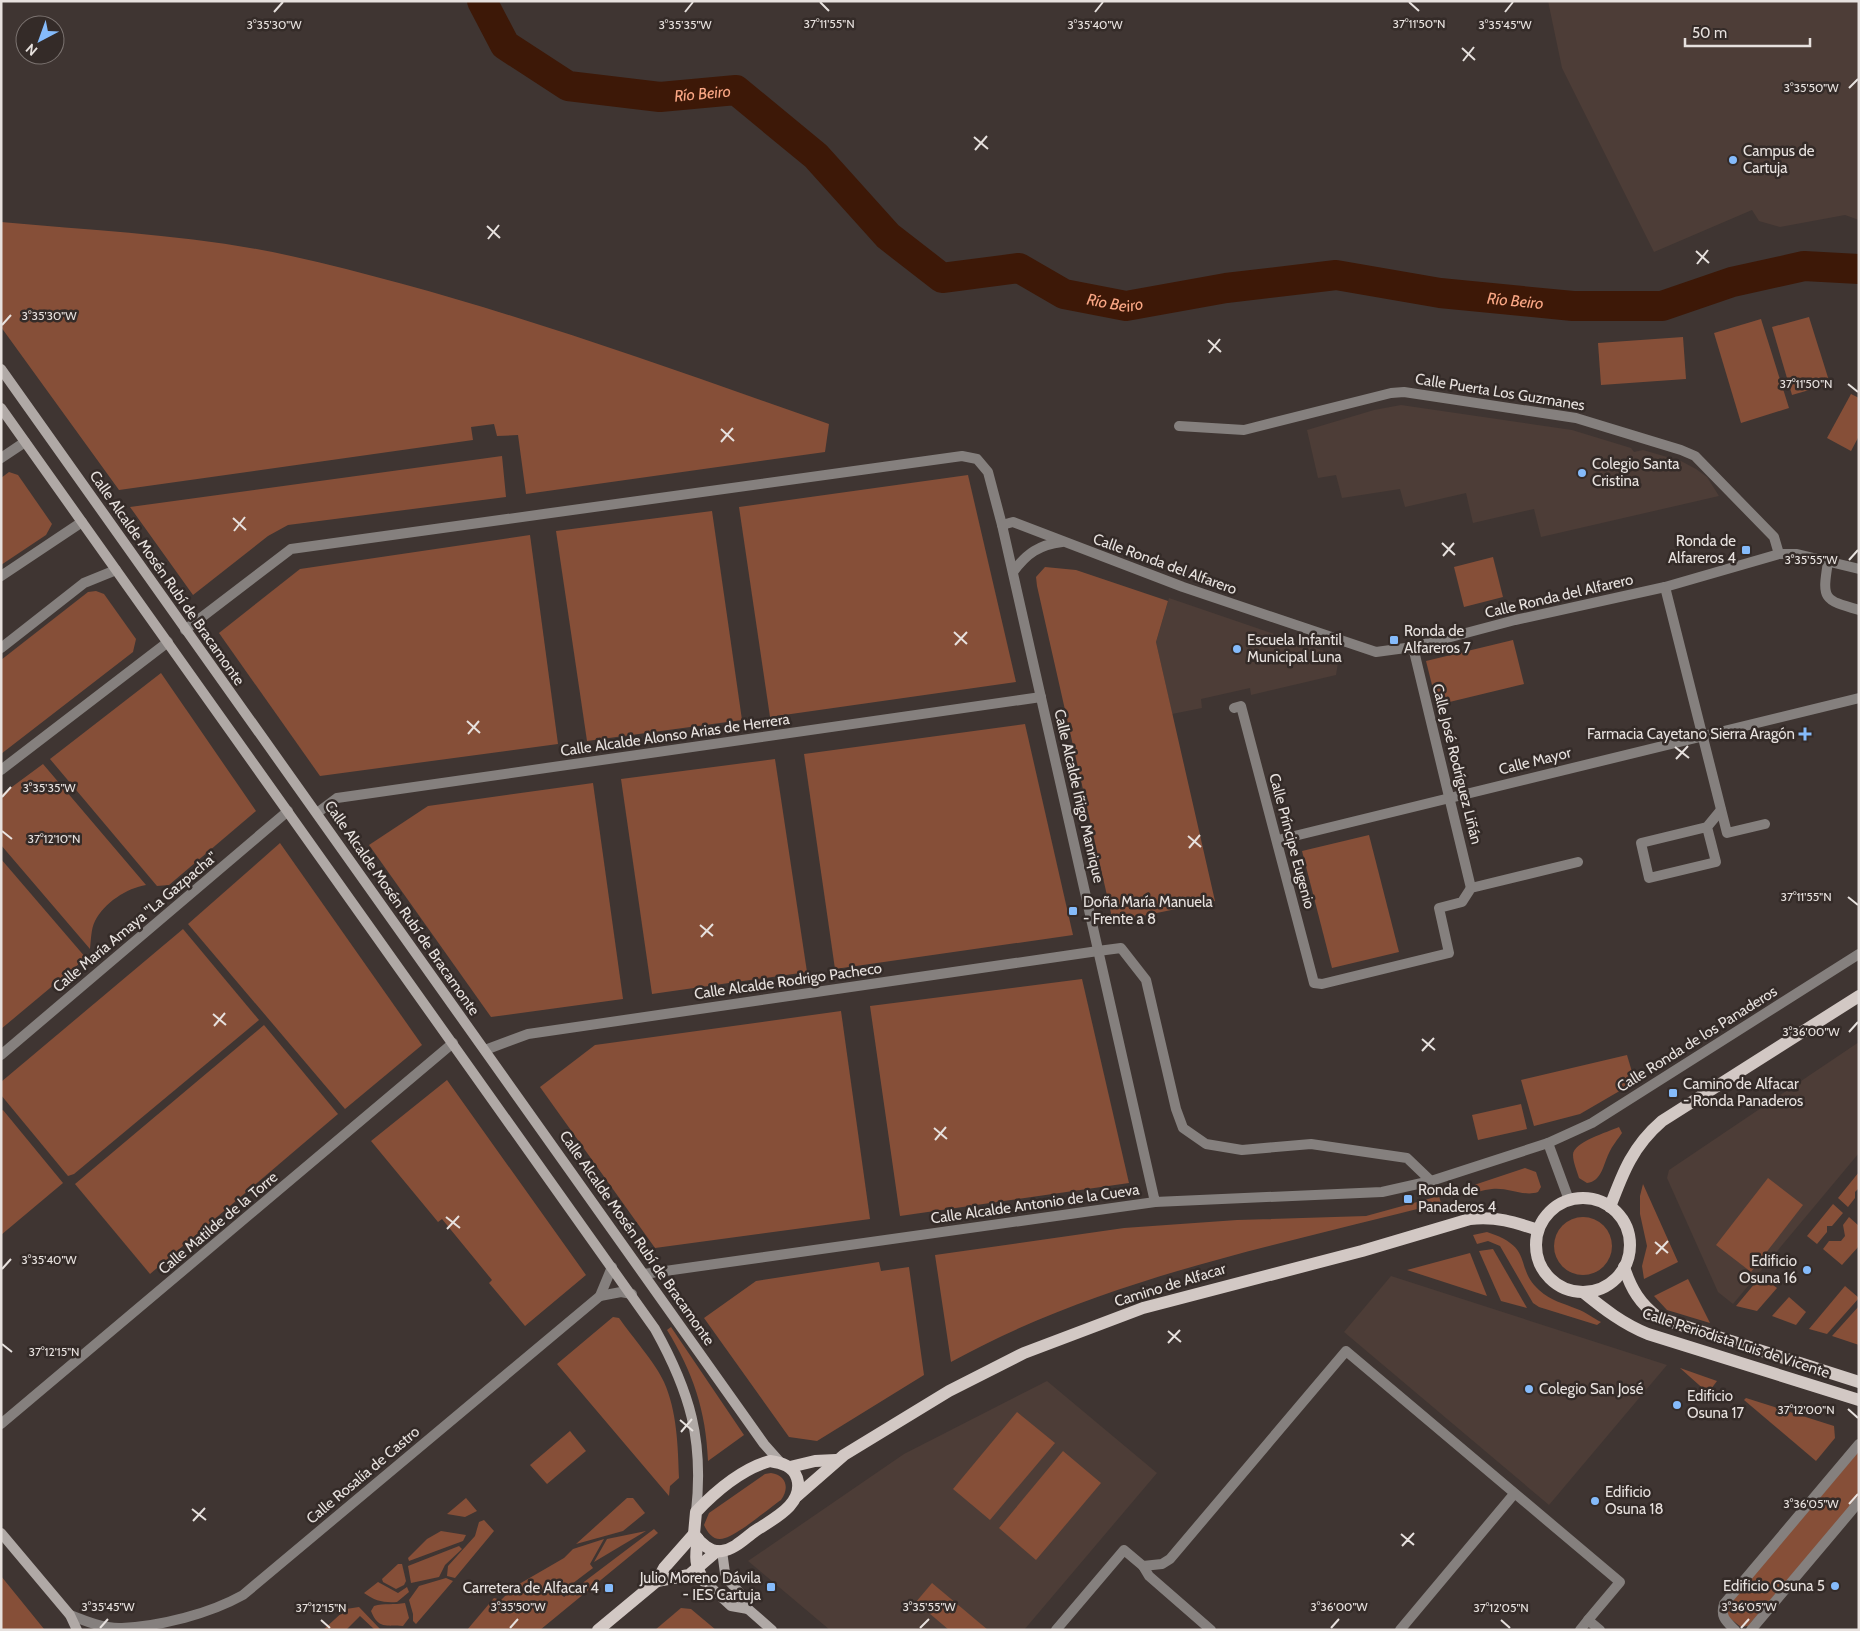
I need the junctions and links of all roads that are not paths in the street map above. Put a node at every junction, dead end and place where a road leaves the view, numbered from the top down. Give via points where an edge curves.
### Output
1 (1, 369) edge
2 (1, 408) edge
3 (1179, 426) dead end
4 (25, 442) junction
5 (1, 458) edge
6 (82, 522) junction
7 (1002, 525) junction
8 (1062, 542) junction
9 (1779, 554) junction
10 (1828, 562) junction
11 (1859, 569) edge
12 (116, 570) junction
13 (1013, 572) junction
14 (1, 576) edge
15 (1665, 587) junction
16 (1859, 610) edge
17 (185, 630) junction
18 (168, 642) junction
19 (1413, 647) junction
20 (1, 648) edge
21 (1041, 697) junction
22 (1859, 698) edge
23 (1238, 707) dead end
24 (1702, 736) junction
25 (1, 770) edge
26 (1450, 800) junction
27 (1721, 810) junction
28 (288, 811) junction
29 (317, 813) junction
30 (1764, 824) dead end
31 (1707, 827) junction
32 (1278, 840) junction
33 (1578, 862) dead end
34 (1471, 888) junction
35 (1098, 951) junction
36 (1859, 954) edge
37 (1859, 996) edge
38 (453, 1043) junction
39 (485, 1050) junction
40 (1, 1055) edge
41 (1548, 1143) junction
42 (1430, 1181) junction
43 (1569, 1200) junction
44 (1155, 1202) junction
45 (1610, 1207) junction
46 (1538, 1230) junction
47 (612, 1266) junction
48 (1624, 1267) junction
49 (644, 1274) junction
50 (1583, 1292) junction
51 (632, 1294) junction
52 (600, 1296) junction
53 (1859, 1382) edge
54 (1859, 1400) edge
55 (1, 1424) edge
56 (1859, 1444) edge
57 (836, 1460) junction
58 (785, 1465) junction
59 (1514, 1494) junction
60 (797, 1496) junction
61 (1859, 1502) edge
62 (696, 1512) junction
63 (1, 1533) edge
64 (696, 1536) junction
65 (719, 1551) junction
66 (1143, 1566) junction
67 (693, 1573) junction
68 (657, 1581) junction
69 (704, 1581) joint
70 (748, 1609) junction
71 (70, 1615) junction
72 (1588, 1620) junction
73 (1206, 1628) edge
74 (119, 1629) edge
75 (77, 1630) edge
76 (598, 1630) edge
77 (772, 1630) edge
78 (1056, 1630) edge
79 (1400, 1630) edge
80 (1580, 1630) edge
81 (1600, 1630) edge
82 (1735, 1630) edge
83 (1751, 1630) edge

1 - 17 main road, Calle Alcalde Mosén Rubí de Bracamonte
2 - 4 main road
3 - 9 street, Calle Puerta Los Guzmanes via 1244,430 1391,392 1576,418 1695,456 1774,537
4 - 5 street
4 - 6 main road
6 - 12 main road
6 - 14 street
7 - 8 street, Calle Ronda del Alfarero via 1013,522
7 - 13 street, Calle Alcalde Iñigo Manrique
7 - 17 street, Calle Alcalde Iñigo Manrique via 988,472 978,459 962,456 291,550
8 - 13 street via 1033,550
8 - 19 street, Calle Ronda del Alfarero via 1183,588 1352,645 1376,652
9 - 10 street via 1797,554
9 - 15 street, Calle Ronda del Alfarero
10 - 11 street
10 - 16 street via 1824,587 1827,598 1833,603
12 - 18 main road
12 - 20 street via 84,583
13 - 21 street, Calle Alcalde Iñigo Manrique
15 - 19 street, Calle Ronda del Alfarero via 1515,620
15 - 24 street
17 - 29 main road, Calle Alcalde Mosén Rubí de Bracamonte
18 - 25 street
18 - 28 main road
19 - 26 street, Calle José Rodríguez Liñán
21 - 29 street, Calle Alcalde Alonso Arias de Herrera via 337,798
21 - 35 street, Calle Alcalde Iñigo Manrique
22 - 24 street, Calle Mayor
23 - 32 street, Calle Príncipe Eugenio
24 - 26 street, Calle Mayor via 1459,795
24 - 27 street
26 - 32 street, Calle Mayor
26 - 34 street, Calle José Rodríguez Liñán
27 - 30 street via 1727,833
27 - 31 street
28 - 38 main road
28 - 40 street, Calle María Amaya "La Gazpacha"
29 - 39 main road, Calle Alcalde Mosén Rubí de Bracamonte
31 - 31 street via 1716,862 1649,878 1640,843
32 - 34 street, Calle Príncipe Eugenio via 1314,983 1322,984 1449,953 1439,908 1462,902
33 - 34 street
35 - 39 street, Calle Alcalde Rodrigo Pacheco via 528,1034
35 - 42 street via 1121,948 1146,980 1176,1109 1183,1128 1206,1144 1242,1150 1311,1144 1407,1158
35 - 44 street, Calle Alcalde Iñigo Manrique
36 - 41 street, Calle Ronda de los Panaderos via 1592,1123
37 - 45 main road via 1662,1121 1647,1134 1624,1169
38 - 47 main road
38 - 55 street, Calle Matilde de la Torre
39 - 49 main road, Calle Alcalde Mosén Rubí de Bracamonte
41 - 42 street, Calle Ronda de los Panaderos
41 - 43 street
42 - 44 street, Calle Alcalde Antonio de la Cueva via 1382,1192 1337,1196
43 - 45 main road via 1598,1200
43 - 46 main road via 1550,1211
44 - 49 street, Calle Alcalde Antonio de la Cueva
45 - 48 main road via 1619,1215 1629,1237
46 - 50 main road via 1536,1253 1541,1266 1554,1282
46 - 57 main road, Camino de Alfacar via 1509,1220 1487,1217 1470,1220 1143,1308 1024,1353 949,1391
47 - 51 main road
47 - 52 street, Calle Rosalía de Castro
48 - 50 main road via 1606,1286
48 - 53 main road, Calle Periodista Luis de Vicente via 1634,1292 1646,1309 1659,1318
49 - 58 main road, Calle Alcalde Mosén Rubí de Bracamonte via 764,1444
50 - 54 main road, Calle Periodista Luis de Vicente via 1611,1315 1648,1334
51 - 52 street via 621,1292
51 - 62 main road via 665,1346 686,1391 696,1436
52 - 74 street, Calle Rosalía de Castro via 243,1595 205,1612
56 - 82 street via 1724,1604 1724,1620
57 - 58 main road, Camino de Alfacar
57 - 60 main road, Camino de Alfacar
58 - 60 main road via 795,1473 799,1486
58 - 62 main road, Camino de Alfacar via 770,1461 758,1464 711,1496
59 - 66 street via 1346,1351 1170,1559 1162,1564
59 - 72 street via 1524,1499 1620,1582
59 - 79 street
60 - 65 main road, Camino de Alfacar via 788,1508 734,1547
61 - 83 street
62 - 64 main road
63 - 71 main road
64 - 65 main road via 708,1548
64 - 67 main road
64 - 68 main road via 664,1568
65 - 67 main road
65 - 70 main road via 725,1574
66 - 73 street via 1149,1576
66 - 78 street via 1124,1550
67 - 68 main road
67 - 69 main road
68 - 76 main road
69 - 70 main road via 731,1606
70 - 77 main road
71 - 74 street, Calle Rosalía de Castro
71 - 75 main road
72 - 80 street
72 - 81 street

